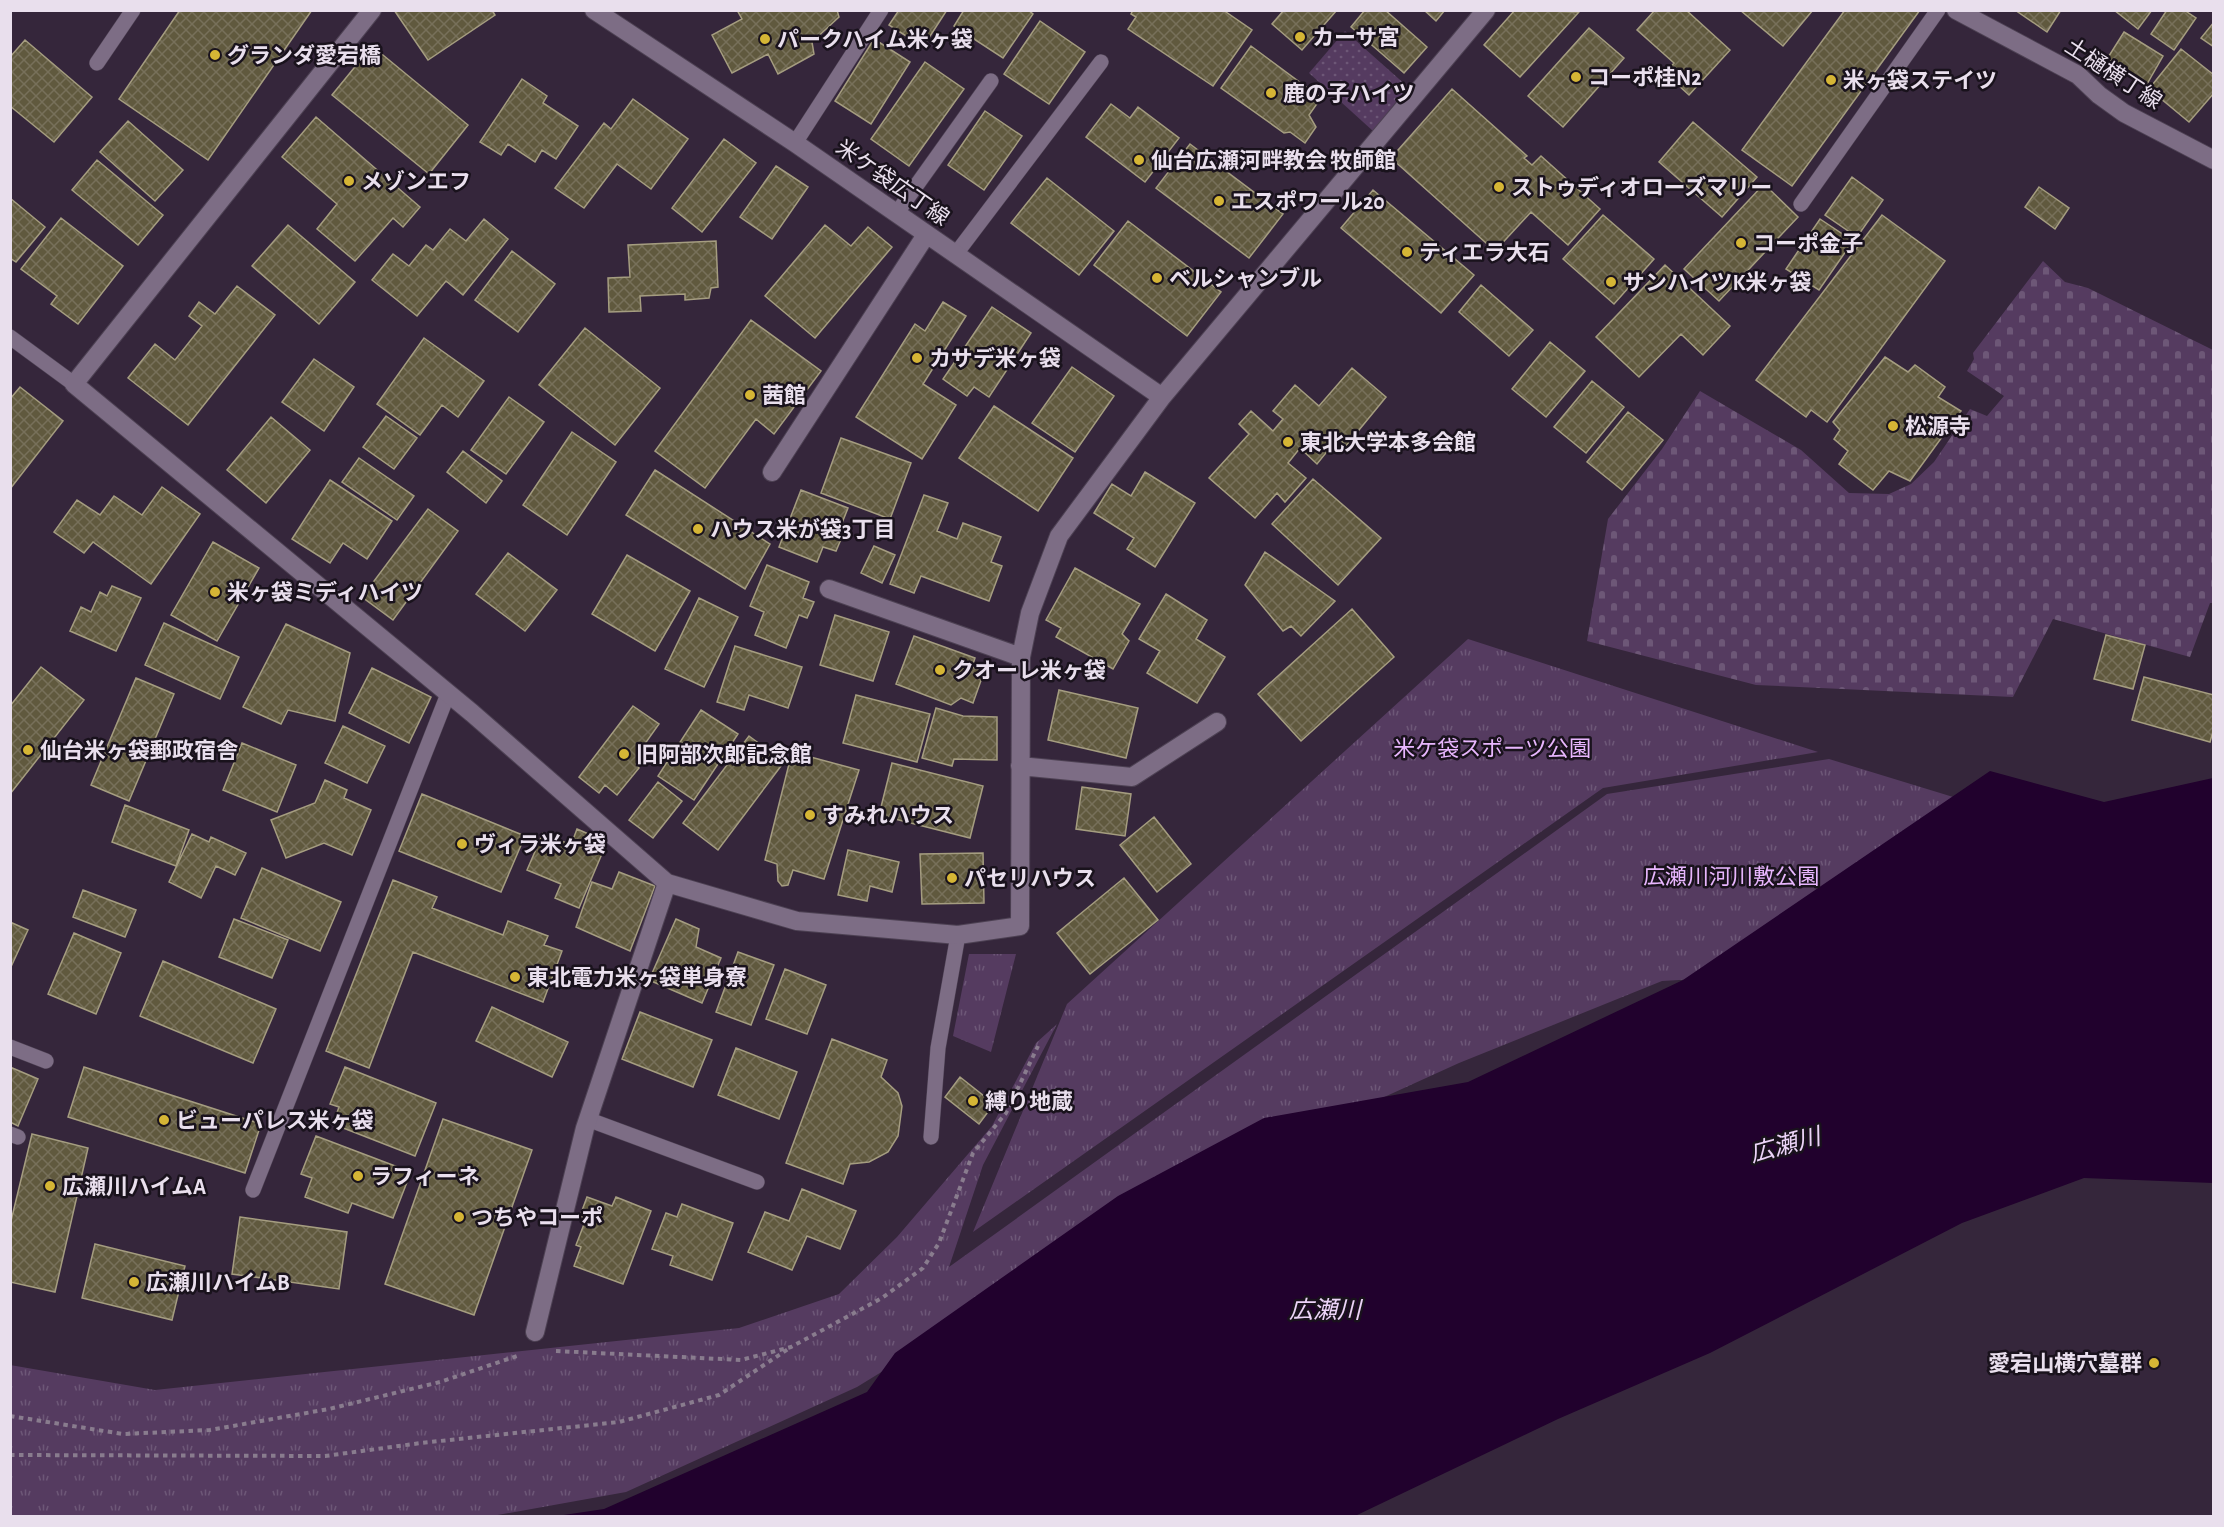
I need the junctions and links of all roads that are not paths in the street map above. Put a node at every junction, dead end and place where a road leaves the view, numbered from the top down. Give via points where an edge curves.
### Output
1 (134, 10) edge
2 (372, 10) edge
3 (594, 10) edge
4 (881, 10) edge
5 (1486, 10) edge
6 (1938, 10) edge
7 (1956, 10) edge
8 (1101, 62) dead end
9 (97, 63) dead end
10 (991, 81) dead end
11 (795, 143) junction
12 (2214, 160) edge
13 (1801, 204) dead end
14 (896, 214) junction
15 (926, 235) junction
16 (955, 255) junction
17 (10, 337) edge
18 (74, 384) junction
19 (1162, 397) junction
20 (772, 472) dead end
21 (829, 589) dead end
22 (1021, 657) junction
23 (448, 694) junction
24 (1217, 722) dead end
25 (1020, 766) junction
26 (668, 883) junction
27 (958, 935) junction
28 (10, 1047) edge
29 (46, 1061) dead end
30 (587, 1119) junction
31 (930, 1137) dead end
32 (757, 1182) dead end
33 (253, 1190) dead end
34 (535, 1341) road end

1 - 9 lane
2 - 18 street
3 - 11 street, 米ケ袋広丁線
4 - 11 lane
5 - 19 street
6 - 13 lane
7 - 12 street, 土樋横丁線 via 2078,75 2124,113
8 - 16 lane
10 - 14 lane
11 - 14 street, 米ケ袋広丁線
14 - 15 street, 米ケ袋広丁線
15 - 16 street, 米ケ袋広丁線
15 - 20 street
16 - 19 street, 米ケ袋広丁線
17 - 18 lane
18 - 23 street
19 - 22 street via 1059,536 1030,613
21 - 22 street
22 - 25 street
23 - 26 street
23 - 33 lane
24 - 25 street via 1132,777
25 - 27 street via 1020,926
26 - 27 street via 797,921
26 - 30 street
27 - 31 lane via 938,1048
28 - 29 lane
30 - 32 lane
30 - 34 street

